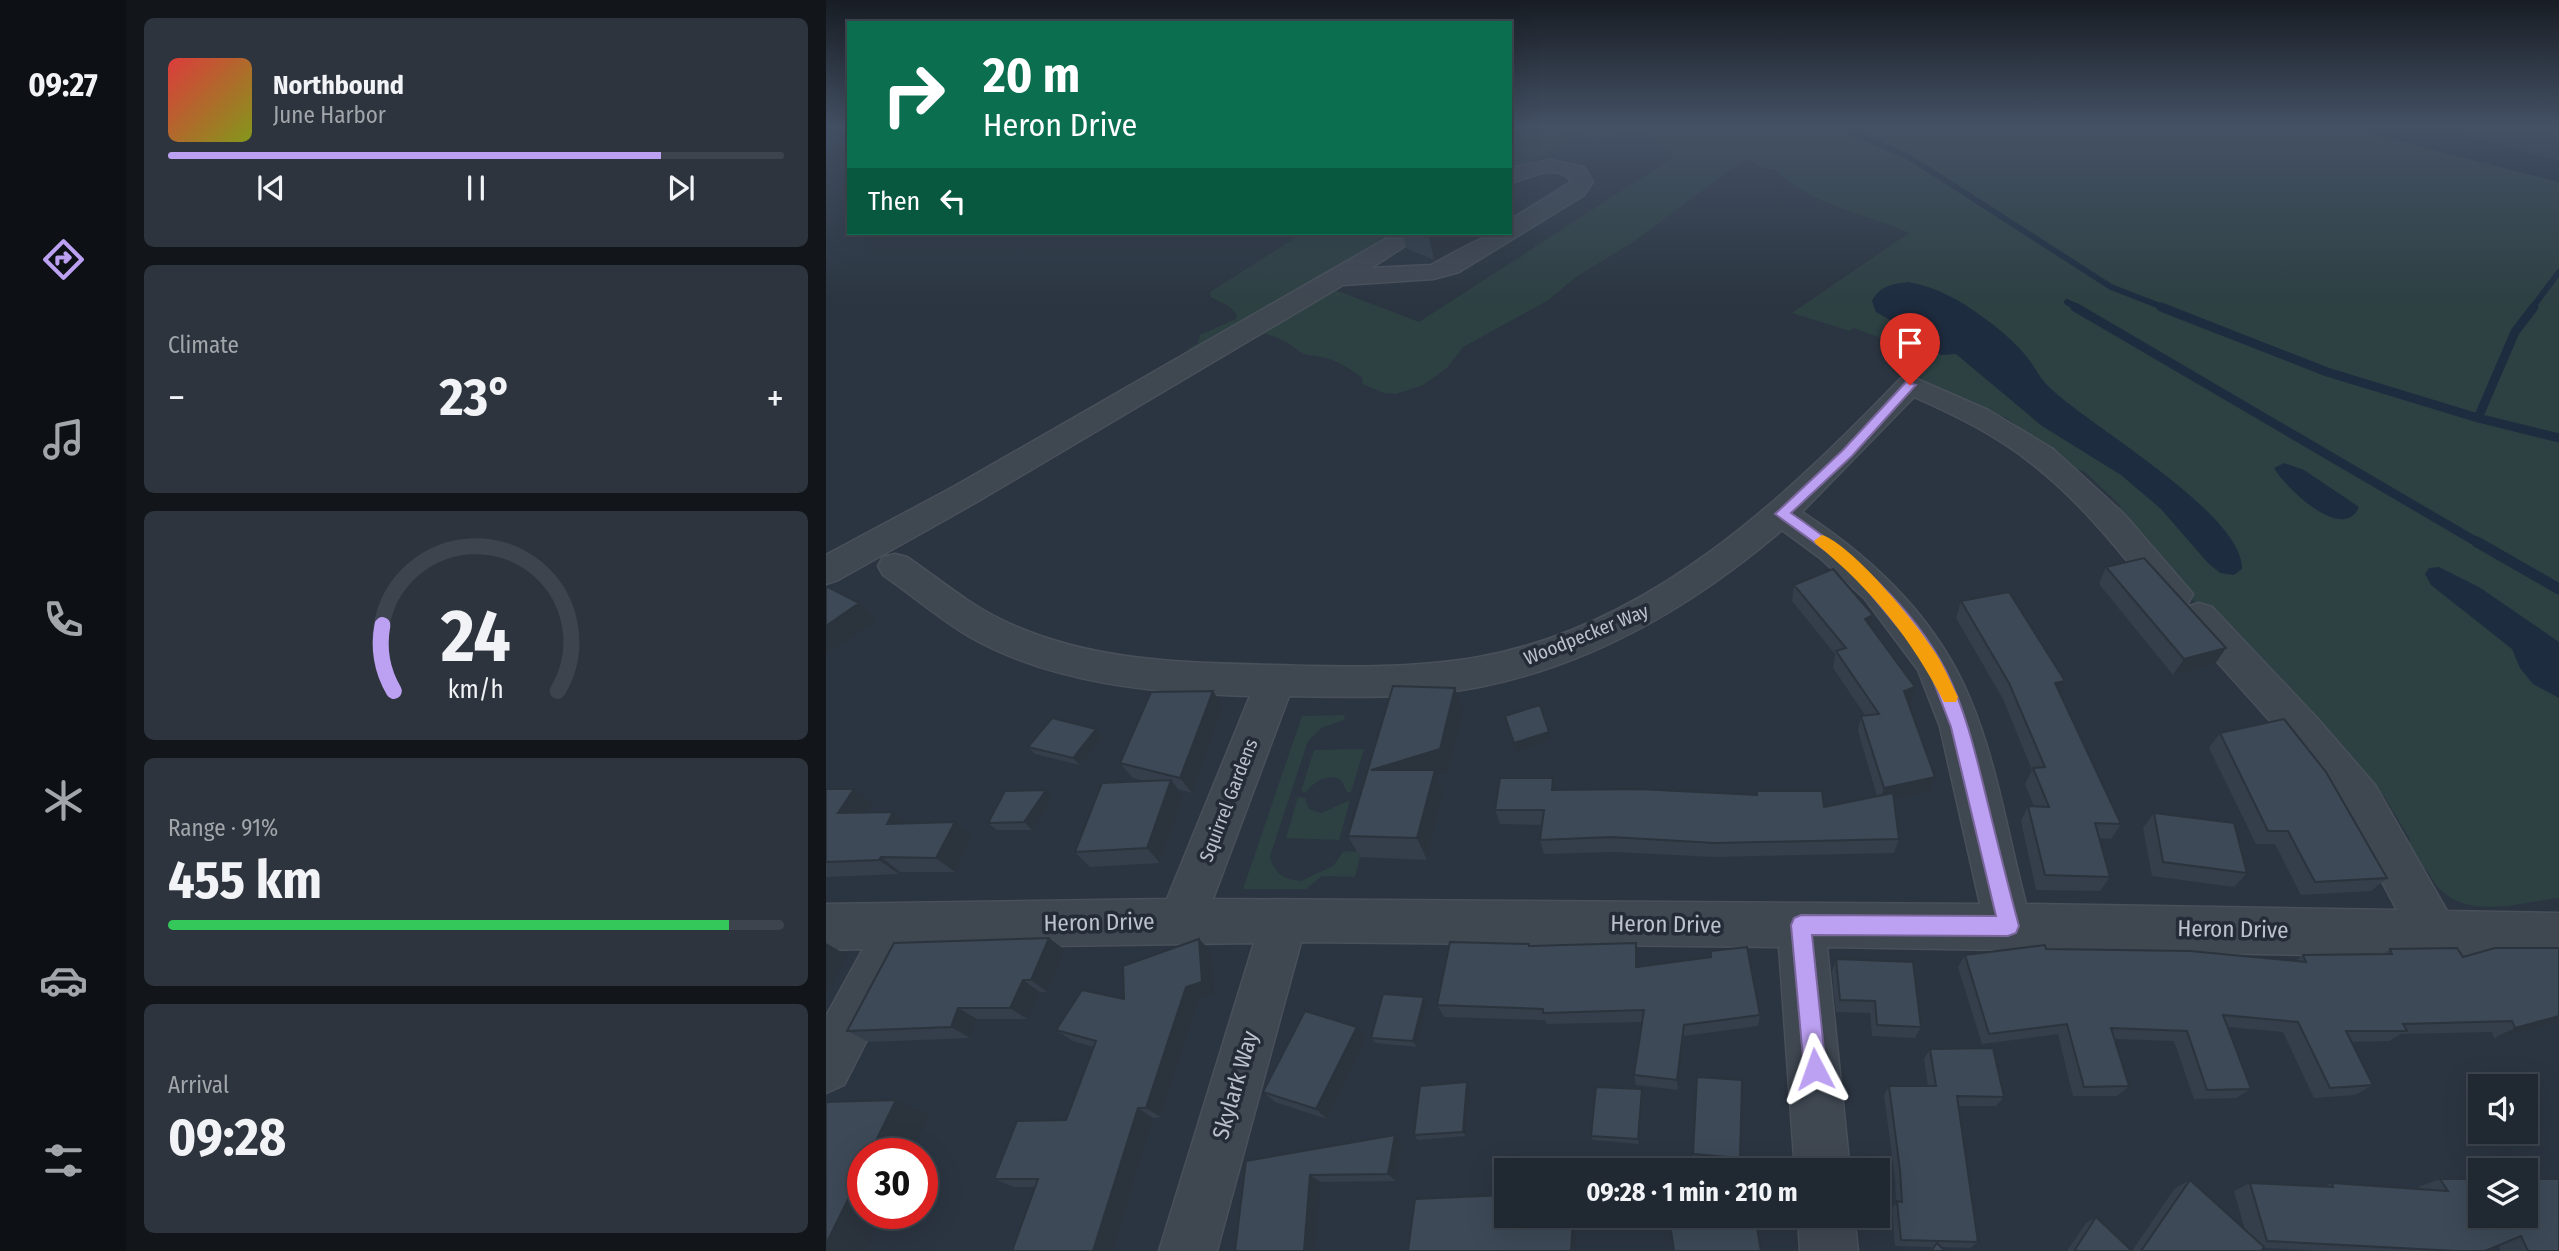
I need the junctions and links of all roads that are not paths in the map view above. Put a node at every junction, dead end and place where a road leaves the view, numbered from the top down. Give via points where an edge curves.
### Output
1 (1580, 184) edge
2 (1512, 229) edge
3 (1410, 235) edge
4 (1503, 235) edge
5 (1331, 280) junction
6 (1782, 514) junction
7 (895, 566) dead end
8 (826, 571) edge
9 (1275, 681) junction
10 (1182, 920) junction
11 (1284, 920) junction
12 (1801, 925) junction
13 (2008, 926) junction
14 (826, 927) edge
15 (900, 927) junction
16 (2433, 932) junction
17 (2559, 936) edge
18 (826, 1067) edge
19 (1822, 1158) edge
20 (1827, 1228) edge
21 (1188, 1251) edge
22 (1829, 1251) edge

1 - 2 street
3 - 5 street
4 - 5 street via 1450,267 1433,272 1359,274
5 - 8 street
6 - 9 street, Woodpecker Way via 1733,554 1655,606 1539,656 1480,671 1406,680
6 - 13 street via 1864,576 1914,635 1938,673 1960,727
6 - 16 street, Woodpecker Way via 1910,385 1979,418 2042,456 2097,505 2303,730 2360,799
7 - 9 street, Woodpecker Way via 987,629 1042,651 1127,670
9 - 10 street, Squirrel Gardens
10 - 11 street, Heron Drive
10 - 15 street, Heron Drive
11 - 12 street, Heron Drive
11 - 21 street, Skylark Way
12 - 13 street, Heron Drive
12 - 19 street
13 - 16 street, Heron Drive
14 - 15 street, Heron Drive
15 - 18 street
16 - 17 street, Heron Drive
20 - 22 street

